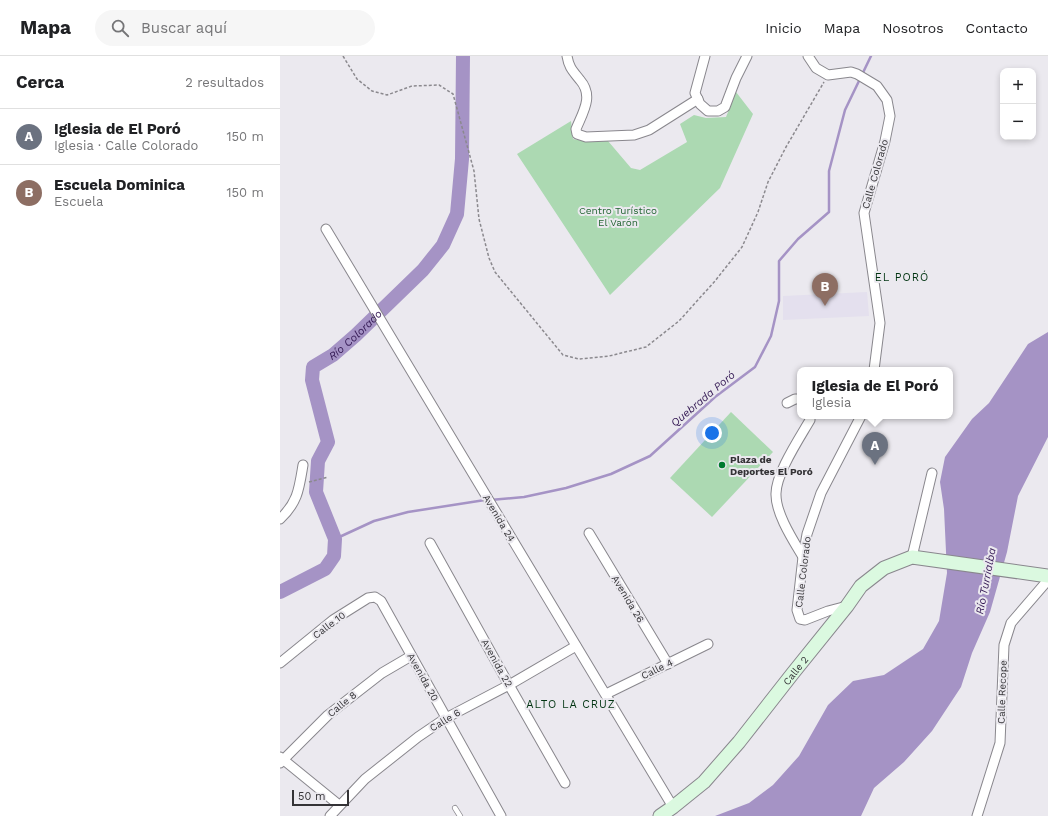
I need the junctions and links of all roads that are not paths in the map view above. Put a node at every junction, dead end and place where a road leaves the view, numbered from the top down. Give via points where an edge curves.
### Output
1 (567, 56) edge
2 (705, 56) edge
3 (747, 56) edge
4 (808, 56) edge
5 (698, 99) junction
6 (326, 229) dead end
7 (874, 367) edge
8 (797, 399) edge
9 (788, 403) dead end
10 (810, 419) edge
11 (859, 419) edge
12 (303, 465) dead end
13 (932, 473) dead end
14 (280, 519) edge
15 (589, 533) dead end
16 (430, 543) dead end
17 (803, 557) junction
18 (912, 557) junction
19 (1048, 576) edge
20 (1048, 580) edge
21 (381, 600) joint
22 (847, 606) junction
23 (708, 644) dead end
24 (576, 646) junction
25 (411, 656) junction
26 (280, 663) edge
27 (668, 664) junction
28 (509, 685) junction
29 (606, 694) junction
30 (446, 718) junction
31 (281, 760) edge
32 (565, 783) dead end
33 (339, 805) junction
34 (673, 807) junction
35 (455, 808) dead end
36 (330, 816) edge
37 (460, 816) edge
38 (500, 816) edge
39 (660, 816) edge
40 (977, 816) edge

1 - 5 street via 572,72 581,80 587,91 588,102 576,129 578,134 586,137 634,135 649,130
2 - 5 street via 695,93
3 - 5 street via 725,107 718,111 708,111
4 - 7 street, Calle Colorado via 816,68 828,75 851,72 858,74 877,86 887,100 890,116 885,141 864,213 880,323
6 - 24 street, Avenida 24
8 - 9 street
10 - 17 street via 778,479 776,496 781,518
11 - 17 street, Calle Colorado via 821,493 807,534
12 - 14 street via 298,493 289,511
13 - 18 street
15 - 27 street, Avenida 26
16 - 28 street, Avenida 22
17 - 22 street, Calle Colorado via 797,610 800,619 805,620
18 - 19 main road
18 - 22 main road, Calle 2 via 884,568 861,586
20 - 40 street, Calle Recope via 1011,623 1004,645 1000,742
21 - 25 street, Avenida 20
21 - 26 street, Calle 10 via 375,597 368,598 333,620
22 - 34 main road, Calle 2 via 739,742 704,782
23 - 27 street, Calle 4
24 - 28 street, Calle 6
24 - 29 street, Avenida 24
25 - 30 street, Avenida 20
25 - 31 street, Calle 8 via 382,672 328,715
27 - 29 street, Calle 4
28 - 30 street, Calle 6
28 - 32 street, Avenida 22
29 - 34 street, Avenida 24
30 - 33 street, Calle 6 via 365,779
30 - 38 street, Avenida 20
31 - 33 street
33 - 36 street, Calle 6
34 - 39 main road, Calle 2
35 - 37 lane

